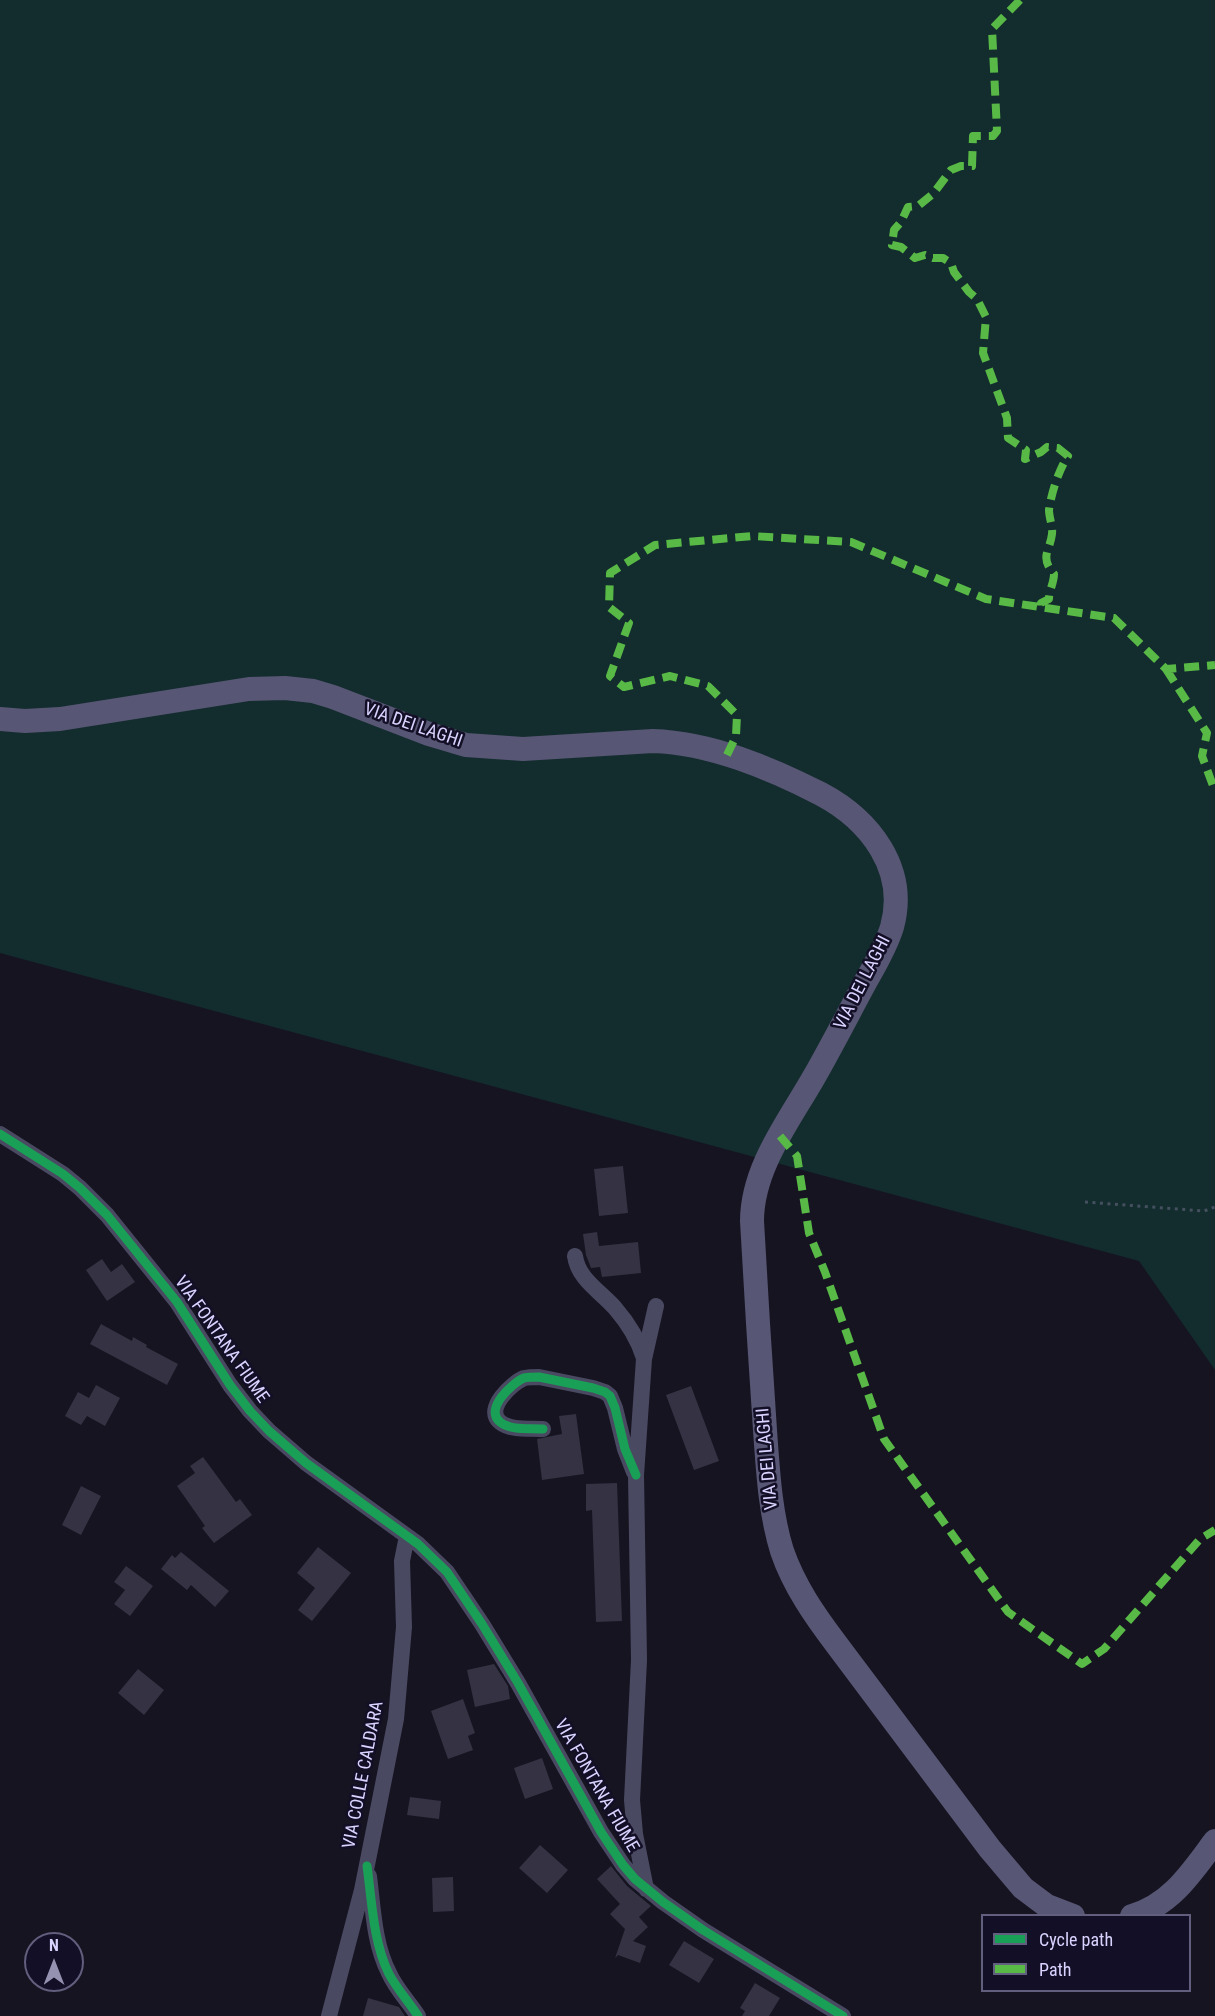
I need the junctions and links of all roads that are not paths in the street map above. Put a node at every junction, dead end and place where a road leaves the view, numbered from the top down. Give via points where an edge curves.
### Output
1 (0, 719) edge
2 (0, 1134) edge
3 (575, 1256) dead end
4 (656, 1306) dead end
5 (644, 1359) junction
6 (543, 1429) dead end
7 (636, 1475) junction
8 (403, 1533) junction
9 (1215, 1841) edge
10 (367, 1866) junction
11 (646, 1889) junction
12 (1068, 1914) edge
13 (1137, 1914) edge
14 (328, 2016) edge
15 (418, 2016) edge
16 (843, 2016) edge

1 - 12 main road, VIA DEI LAGHI via 60,719 249,689 301,689 466,745 523,749 653,741 698,746 815,792 845,809 872,834 886,856 895,886 890,933 765,1164 753,1199 761,1375 774,1516 783,1552 818,1619 1023,1888 1047,1906
2 - 8 street, VIA FONTANA FIUME via 63,1174 107,1215 182,1309 230,1385 269,1431
3 - 5 street via 580,1272 635,1336
4 - 5 street
5 - 7 street
6 - 7 street via 508,1426 496,1418 498,1403 520,1381 539,1377 604,1392 613,1402 621,1438
7 - 11 street via 640,1652 632,1800
8 - 10 street, VIA COLLE CALDARA via 404,1628 399,1691
8 - 11 street, VIA FONTANA FIUME via 434,1559 459,1589 523,1691 601,1832 623,1865
9 - 13 main road via 1175,1891
10 - 14 street, VIA COLLE CALDARA
10 - 15 street via 385,1965
11 - 16 street, VIA FONTANA FIUME via 703,1930

